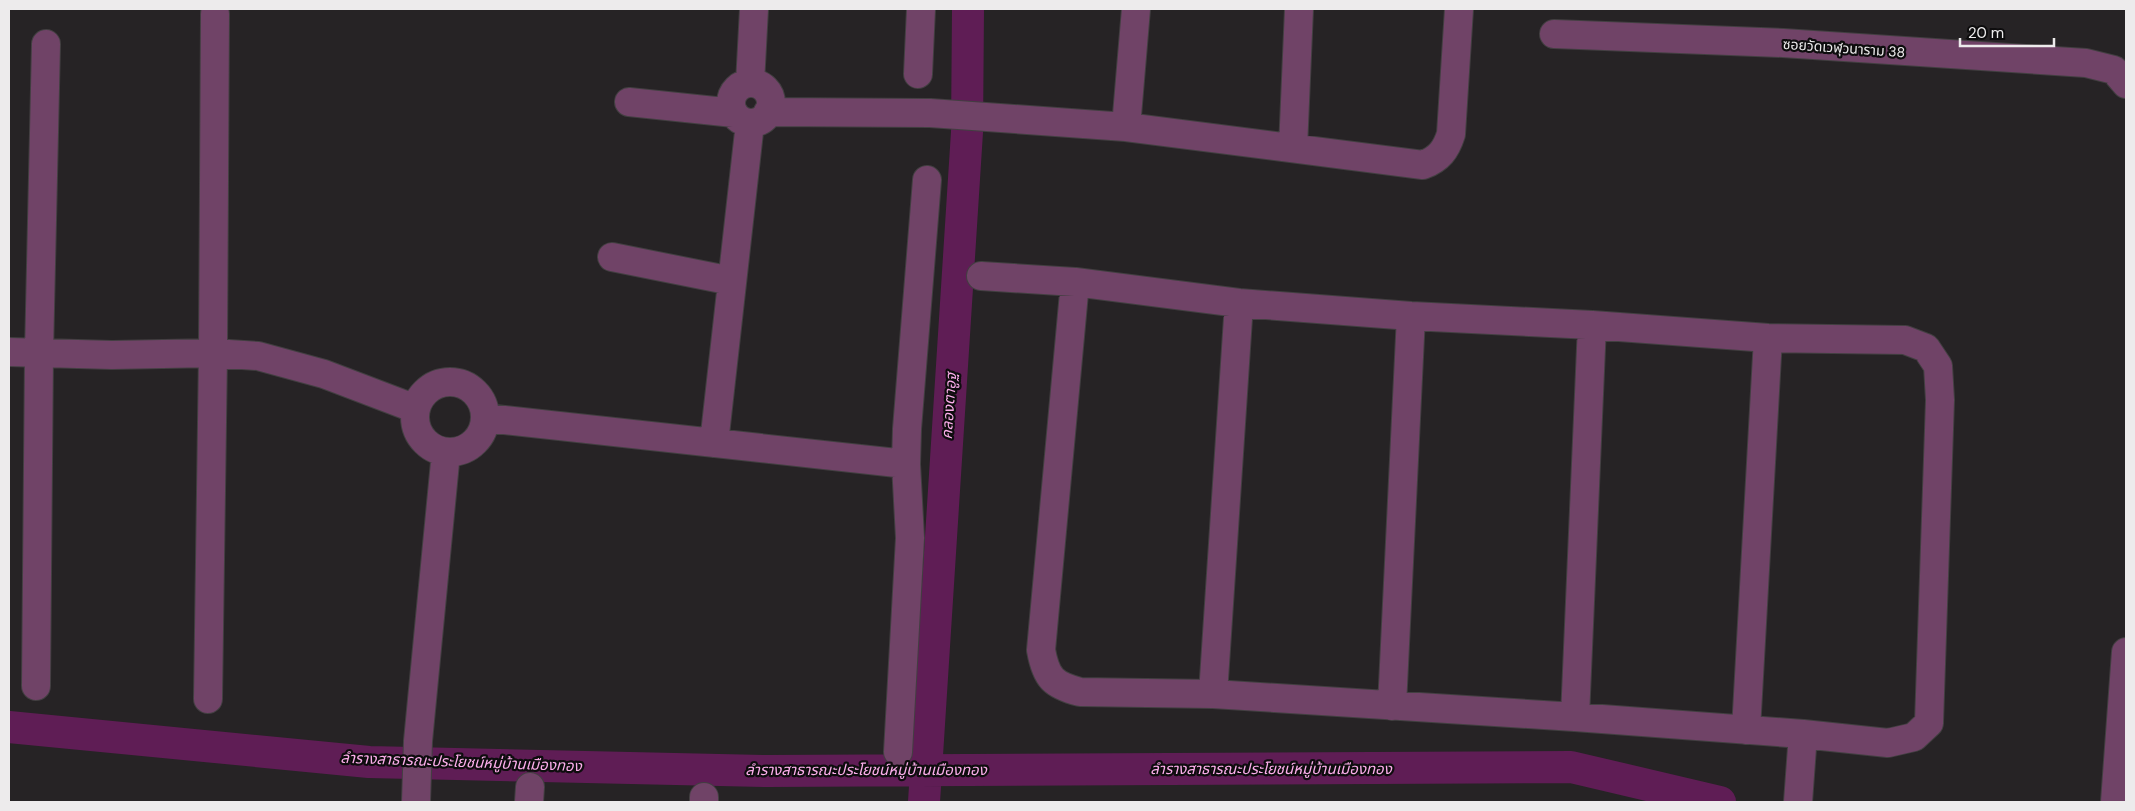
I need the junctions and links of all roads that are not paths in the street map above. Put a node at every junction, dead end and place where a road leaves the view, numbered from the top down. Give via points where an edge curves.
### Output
1 (754, 9) edge
2 (921, 9) edge
3 (1136, 9) edge
4 (1299, 9) edge
5 (1459, 9) edge
6 (215, 14) dead end
7 (1554, 34) dead end
8 (46, 44) dead end
9 (918, 74) dead end
10 (2126, 84) edge
11 (629, 102) dead end
12 (750, 116) junction
13 (1126, 127) junction
14 (1293, 148) junction
15 (927, 180) dead end
16 (612, 257) dead end
17 (981, 276) dead end
18 (732, 280) junction
19 (1075, 282) junction
20 (1239, 303) junction
21 (1411, 316) junction
22 (1592, 325) junction
23 (1768, 338) junction
24 (9, 352) edge
25 (39, 353) junction
26 (213, 353) junction
27 (416, 409) junction
28 (486, 418) junction
29 (714, 443) junction
30 (446, 452) junction
31 (906, 464) junction
32 (2126, 652) edge
33 (36, 686) dead end
34 (1213, 694) junction
35 (208, 699) dead end
36 (1392, 706) junction
37 (1575, 716) junction
38 (1746, 730) junction
39 (1803, 734) junction
40 (898, 752) dead end
41 (416, 790) edge
42 (1798, 802) edge
43 (2115, 802) edge

1 - 12 street via 750,84 765,89 771,105
2 - 9 street
3 - 13 street
4 - 14 street
5 - 14 street via 1451,134 1448,144 1435,161 1423,165
6 - 26 street
7 - 10 street, ซอยวัดเวฬุวนาราม 38 via 1783,43 2086,63 2114,70
8 - 25 street
11 - 12 street
12 - 13 street via 930,112
12 - 18 street
13 - 14 street
15 - 31 street
16 - 18 street
17 - 19 street
18 - 29 street
19 - 20 street
19 - 34 street via 1041,650 1045,670 1061,687 1080,692
20 - 21 street
20 - 34 street
21 - 22 street
21 - 36 street
22 - 23 street
22 - 37 street
23 - 38 street
23 - 39 street via 1906,340 1926,348 1938,366 1940,400 1929,723 1914,737 1888,743
24 - 25 street
25 - 26 street
25 - 33 street
26 - 27 street via 258,356 290,363
26 - 35 street
27 - 28 street via 422,395 433,385 448,381 462,383 475,391 483,403
27 - 30 street via 415,423 421,437 432,447
28 - 29 street
28 - 30 street via 474,444 461,451
29 - 31 street
30 - 41 street
31 - 40 street via 910,538
32 - 43 street
34 - 36 street
36 - 37 street
37 - 38 street
38 - 39 street
39 - 42 street

